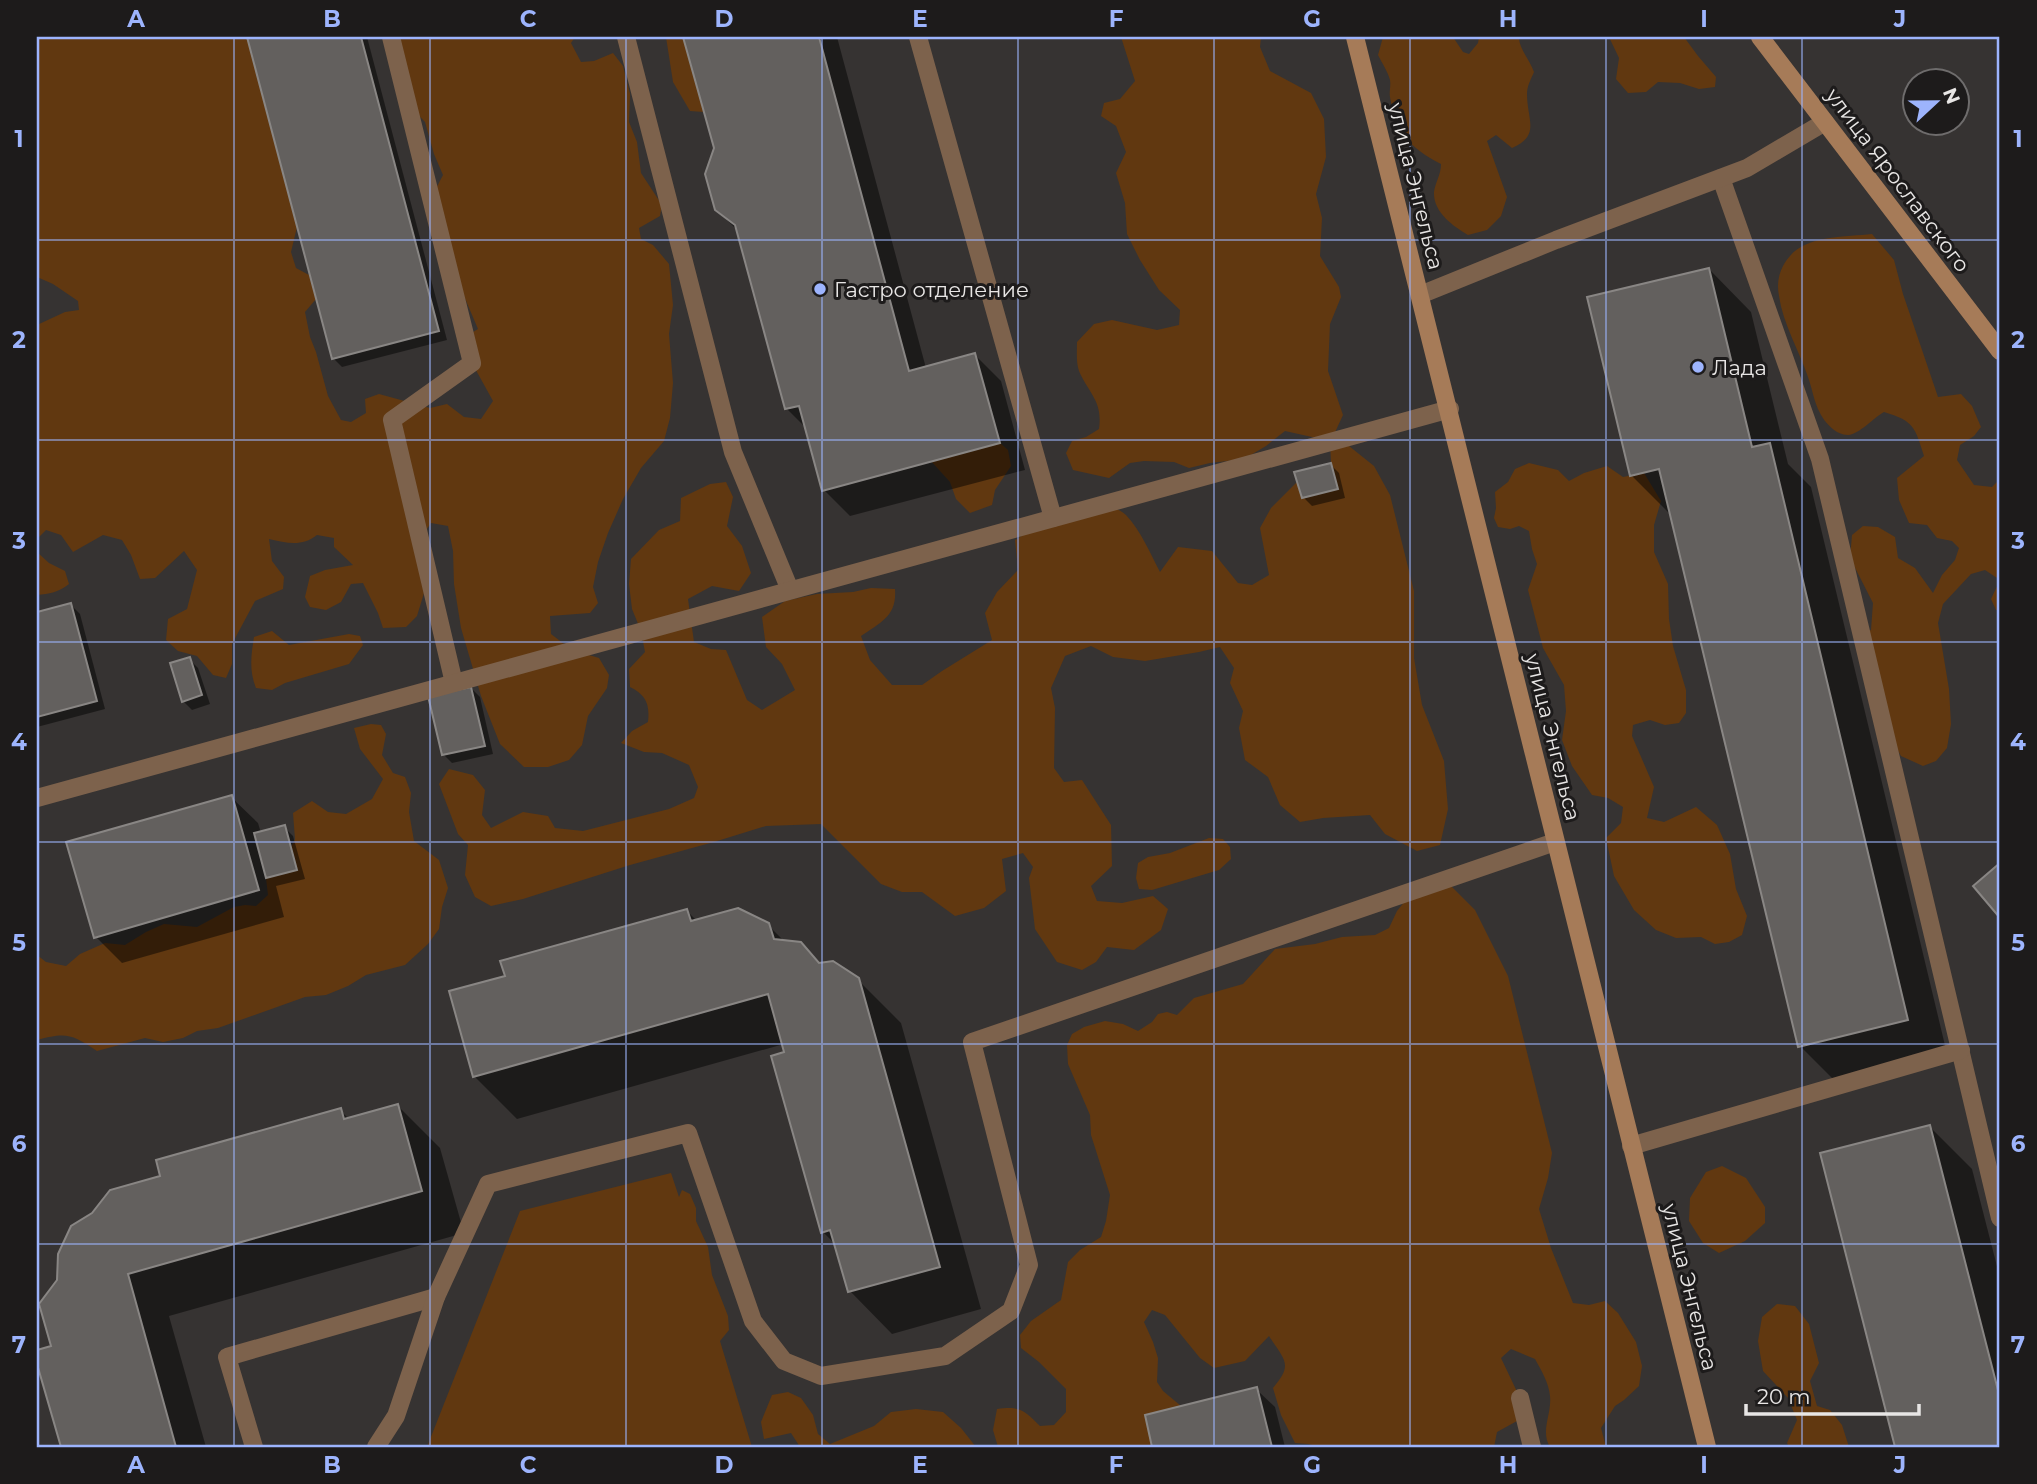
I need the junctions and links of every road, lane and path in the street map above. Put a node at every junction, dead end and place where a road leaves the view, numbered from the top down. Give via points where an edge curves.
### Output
1 (391, 37) edge
2 (626, 37) edge
3 (918, 37) edge
4 (1355, 37) edge
5 (1760, 37) edge
6 (1825, 122) junction
7 (1721, 178) junction
8 (1420, 295) junction
9 (2000, 351) edge
10 (1450, 409) junction
11 (1053, 518) junction
12 (790, 590) junction
13 (454, 683) junction
14 (37, 798) edge
15 (1555, 842) junction
16 (1961, 1050) junction
17 (1631, 1146) junction
18 (2000, 1218) edge
19 (436, 1297) junction
20 (1520, 1398) dead end
21 (254, 1447) edge
22 (376, 1447) edge
23 (1532, 1447) edge
24 (1707, 1447) edge

1 - 13 lane via 472,363 391,420
2 - 12 lane via 733,452
3 - 11 lane
4 - 8 street, улица Энгельса
5 - 6 street, улица Ярославского
6 - 7 lane via 1747,168
6 - 9 street, улица Ярославского
7 - 8 lane
7 - 16 lane via 1820,459
8 - 10 street, улица Энгельса
10 - 11 lane
10 - 15 street, улица Энгельса
11 - 12 lane
12 - 13 lane
13 - 14 lane
15 - 17 street, улица Энгельса
15 - 19 lane via 972,1042 1028,1265 1011,1311 945,1356 821,1376 784,1361 753,1321 688,1133 488,1184
16 - 17 lane
16 - 18 lane
17 - 24 street, улица Энгельса
19 - 21 lane via 227,1357
19 - 22 lane via 396,1416
20 - 23 lane

